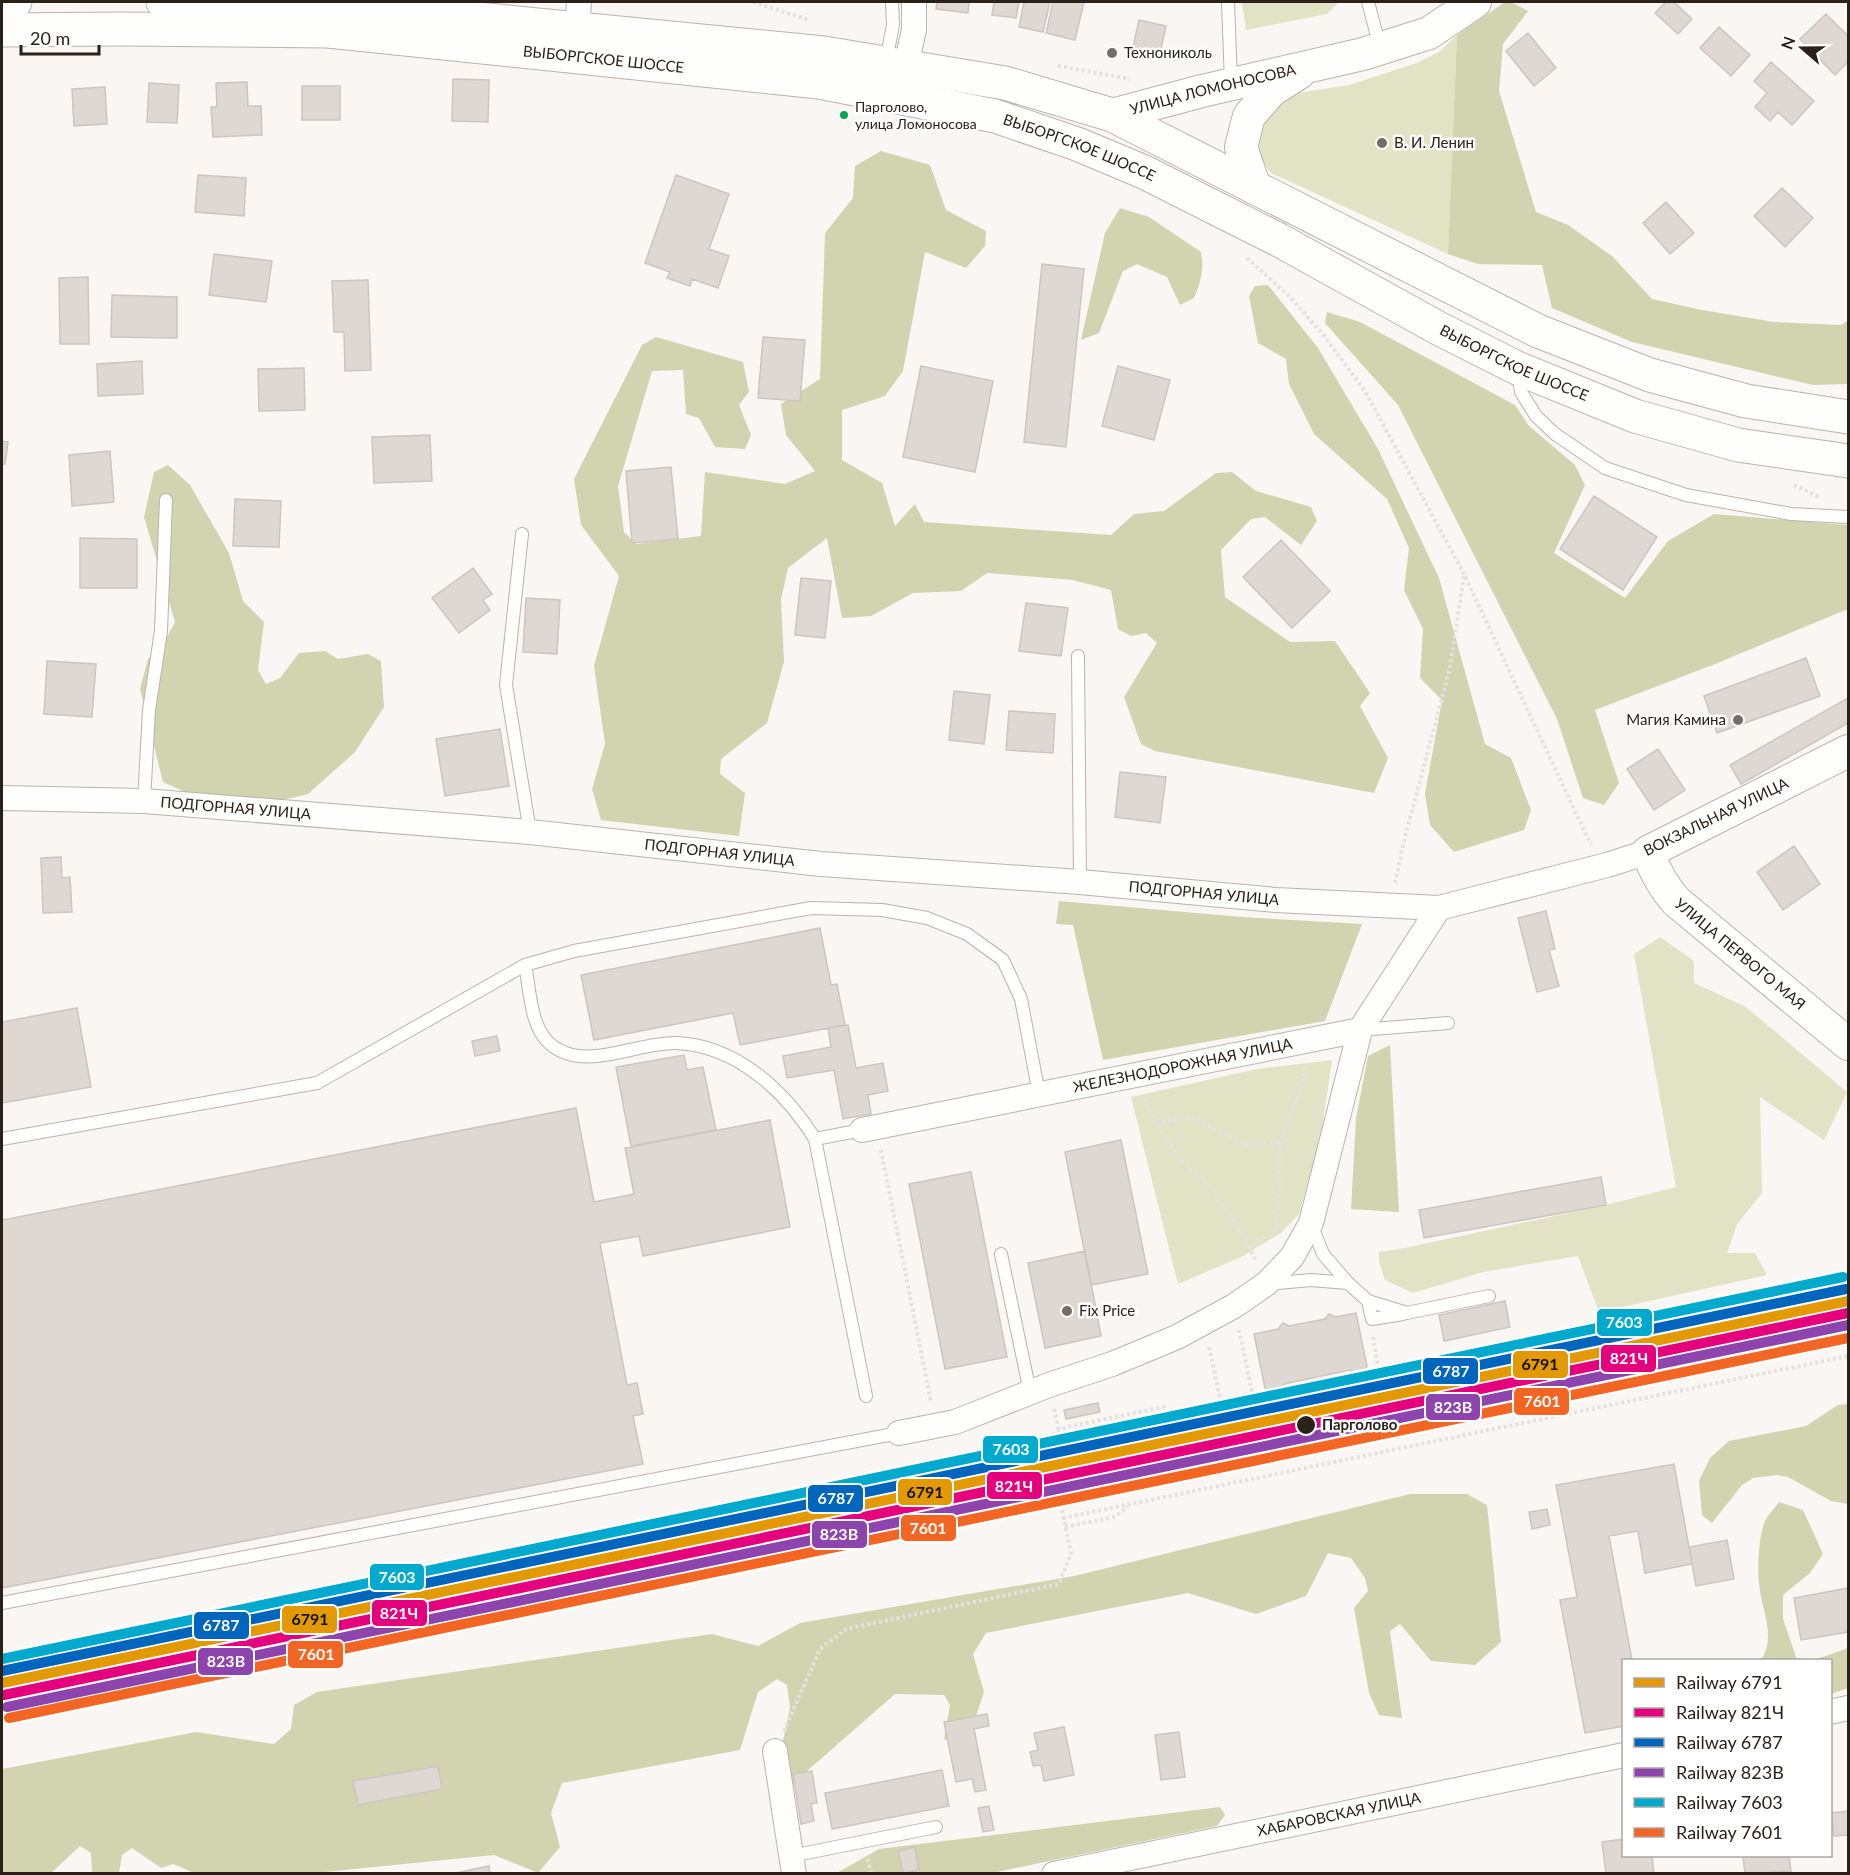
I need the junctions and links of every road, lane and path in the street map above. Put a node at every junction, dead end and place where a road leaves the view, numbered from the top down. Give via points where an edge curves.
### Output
1 (2, 2) edge
2 (15, 2) edge
3 (163, 2) edge
4 (753, 2) edge
5 (892, 2) edge
6 (914, 2) edge
7 (1228, 2) edge
8 (1368, 2) edge
9 (1475, 2) edge
10 (325, 3) edge
11 (578, 15) edge
12 (817, 23) dead end
13 (2, 30) edge
14 (1380, 48) junction
15 (896, 64) junction
16 (1312, 64) junction
17 (1231, 84) junction
18 (1112, 115) junction
19 (1255, 188) junction
20 (1238, 252) dead end
21 (1517, 368) junction
22 (1848, 417) edge
23 (1848, 461) edge
24 (1785, 482) dead end
25 (166, 500) dead end
26 (1848, 517) edge
27 (522, 534) dead end
28 (1464, 574) junction
29 (1078, 657) dead end
30 (1848, 751) edge
31 (2, 798) edge
32 (144, 801) junction
33 (530, 832) junction
34 (1596, 847) dead end
35 (1648, 852) junction
36 (1080, 882) junction
37 (1390, 906) junction
38 (1439, 908) junction
39 (525, 964) junction
40 (1448, 1023) dead end
41 (1360, 1030) junction
42 (1310, 1040) junction
43 (1848, 1044) edge
44 (1135, 1075) junction
45 (1039, 1094) junction
46 (1156, 1123) junction
47 (869, 1129) junction
48 (2, 1139) edge
49 (815, 1139) junction
50 (1280, 1142) junction
51 (1311, 1223) junction
52 (1000, 1254) dead end
53 (1266, 1284) junction
54 (1348, 1284) junction
55 (1848, 1286) edge
56 (1489, 1296) dead end
57 (1368, 1301) junction
58 (1234, 1306) junction
59 (1407, 1314) junction
60 (1372, 1319) junction
61 (1204, 1322) junction
62 (1848, 1356) edge
63 (1317, 1377) dead end
64 (1381, 1383) junction
65 (1030, 1392) junction
66 (866, 1396) dead end
67 (1321, 1396) junction
68 (1256, 1410) junction
69 (1224, 1416) junction
70 (936, 1426) junction
71 (1168, 1428) junction
72 (899, 1433) joint
73 (1081, 1446) dead end
74 (1128, 1506) junction
75 (1063, 1518) junction
76 (1065, 1527) junction
77 (2, 1603) edge
78 (1848, 1708) edge
79 (1832, 1712) edge
80 (775, 1751) joint
81 (1622, 1755) edge
82 (936, 1827) dead end
83 (792, 1865) edge
84 (1054, 1874) edge

1 - 2 main road
3 - 10 main road, ВЫБОРГСКОЕ ШОССЕ
4 - 12 path
5 - 15 lane
6 - 15 street via 914,30
7 - 17 lane
8 - 14 lane
9 - 14 street, УЛИЦА ЛОМОНОСОВА via 1430,33
10 - 11 main road, ВЫБОРГСКОЕ ШОССЕ
11 - 15 main road, ВЫБОРГСКОЕ ШОССЕ
13 - 21 main road, ВЫБОРГСКОЕ ШОССЕ via 328,31 819,82 995,116 1144,172
14 - 16 street, УЛИЦА ЛОМОНОСОВА
15 - 18 main road, ВЫБОРГСКОЕ ШОССЕ via 1005,82
16 - 17 street, УЛИЦА ЛОМОНОСОВА
16 - 19 street, УЛИЦА ЛОМОНОСОВА via 1272,90 1249,116 1242,147
17 - 18 street, УЛИЦА ЛОМОНОСОВА
18 - 19 main road, ВЫБОРГСКОЕ ШОССЕ
19 - 22 main road, ВЫБОРГСКОЕ ШОССЕ via 1538,331 1650,375 1746,401
20 - 28 path via 1289,296 1365,391
21 - 23 main road, ВЫБОРГСКОЕ ШОССЕ via 1646,419 1738,445
21 - 26 lane via 1521,392 1536,416 1605,468 1686,495 1791,514
24 - 26 path via 1814,493
25 - 32 lane via 161,631 149,710
27 - 33 lane via 506,685
28 - 34 path via 1590,843
28 - 37 path via 1450,668
29 - 36 lane
30 - 35 street, ВОКЗАЛЬНАЯ УЛИЦА
31 - 32 street, ПОДГОРНАЯ УЛИЦА
32 - 33 street, ПОДГОРНАЯ УЛИЦА
33 - 36 street, ПОДГОРНАЯ УЛИЦА via 820,864
35 - 38 street, ВОКЗАЛЬНАЯ УЛИЦА
35 - 43 street, УЛИЦА ПЕРВОГО МАЯ via 1660,880 1677,902
36 - 37 street, ПОДГОРНАЯ УЛИЦА
37 - 38 street, ПОДГОРНАЯ УЛИЦА
38 - 41 street
39 - 45 lane via 574,951 811,908 882,910 927,918 967,934 1003,960 1021,999
39 - 48 lane via 317,1083
39 - 49 lane via 537,1029 549,1044 581,1057 675,1043 719,1053 774,1087
40 - 41 lane
41 - 42 street, ЖЕЛЕЗНОДОРОЖНАЯ УЛИЦА
41 - 51 street
42 - 44 street, ЖЕЛЕЗНОДОРОЖНАЯ УЛИЦА
42 - 50 path via 1302,1086
44 - 45 street, ЖЕЛЕЗНОДОРОЖНАЯ УЛИЦА
44 - 46 path
45 - 47 street, ЖЕЛЕЗНОДОРОЖНАЯ УЛИЦА
46 - 50 path via 1186,1118 1248,1145
46 - 50 path via 1175,1152 1212,1189 1249,1246 1276,1230
47 - 49 lane
47 - 70 path
49 - 66 lane
51 - 53 street via 1292,1257
51 - 54 lane via 1323,1254
52 - 65 lane
53 - 54 lane via 1311,1280
53 - 58 street
54 - 57 lane
55 - 64 path
56 - 59 lane
57 - 59 lane
57 - 60 lane
58 - 61 street
58 - 68 path
59 - 60 lane
60 - 64 path
61 - 65 street via 1113,1364
61 - 69 path
62 - 74 path
63 - 67 path
64 - 67 path
65 - 70 street
67 - 68 path
68 - 69 path
69 - 71 path
70 - 72 street
71 - 73 path
71 - 75 path via 1164,1407 1067,1427 1051,1436 1008,1445 1010,1453 1048,1445
72 - 77 lane
74 - 75 path
74 - 76 path via 1114,1517
75 - 76 path
76 - 80 path via 1071,1553 1059,1584 846,1629 820,1649
78 - 79 street
80 - 83 street
81 - 84 street, ХАБАРОВСКАЯ УЛИЦА
82 - 83 lane

